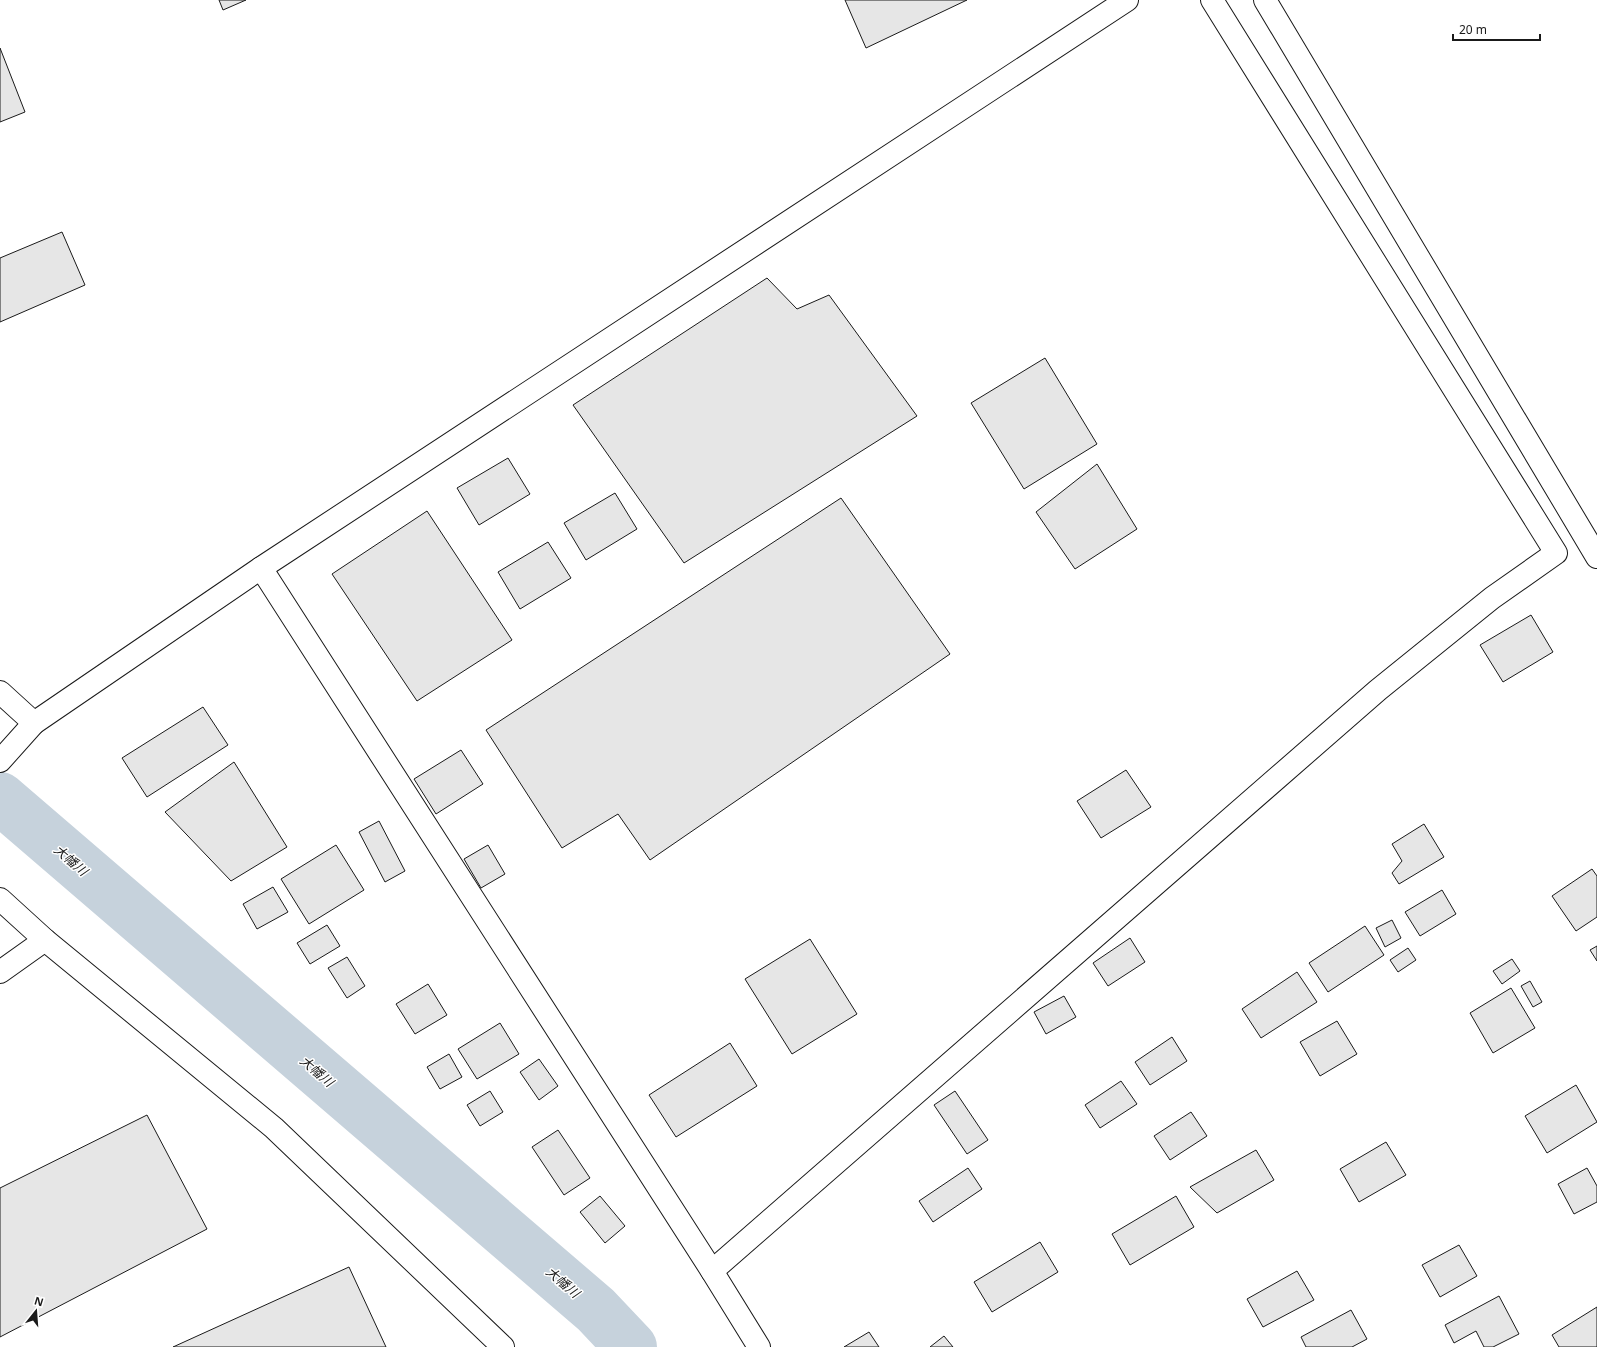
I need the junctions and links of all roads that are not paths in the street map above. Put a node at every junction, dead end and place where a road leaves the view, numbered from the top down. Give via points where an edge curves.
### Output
1 (1126, 0) edge
2 (1212, 0) edge
3 (1265, 0) edge
4 (1597, 557) edge
5 (261, 568) junction
6 (0, 692) edge
7 (34, 723) junction
8 (0, 761) edge
9 (0, 899) edge
10 (45, 940) junction
11 (0, 972) edge
12 (712, 1271) junction
13 (503, 1347) edge
14 (759, 1347) edge

1 - 5 street
2 - 12 street via 1556,553 1492,598 1378,690
3 - 4 street
5 - 7 street
5 - 12 street
6 - 7 street
7 - 8 street
9 - 10 street
10 - 11 street
10 - 13 street via 274,1128
12 - 14 street

